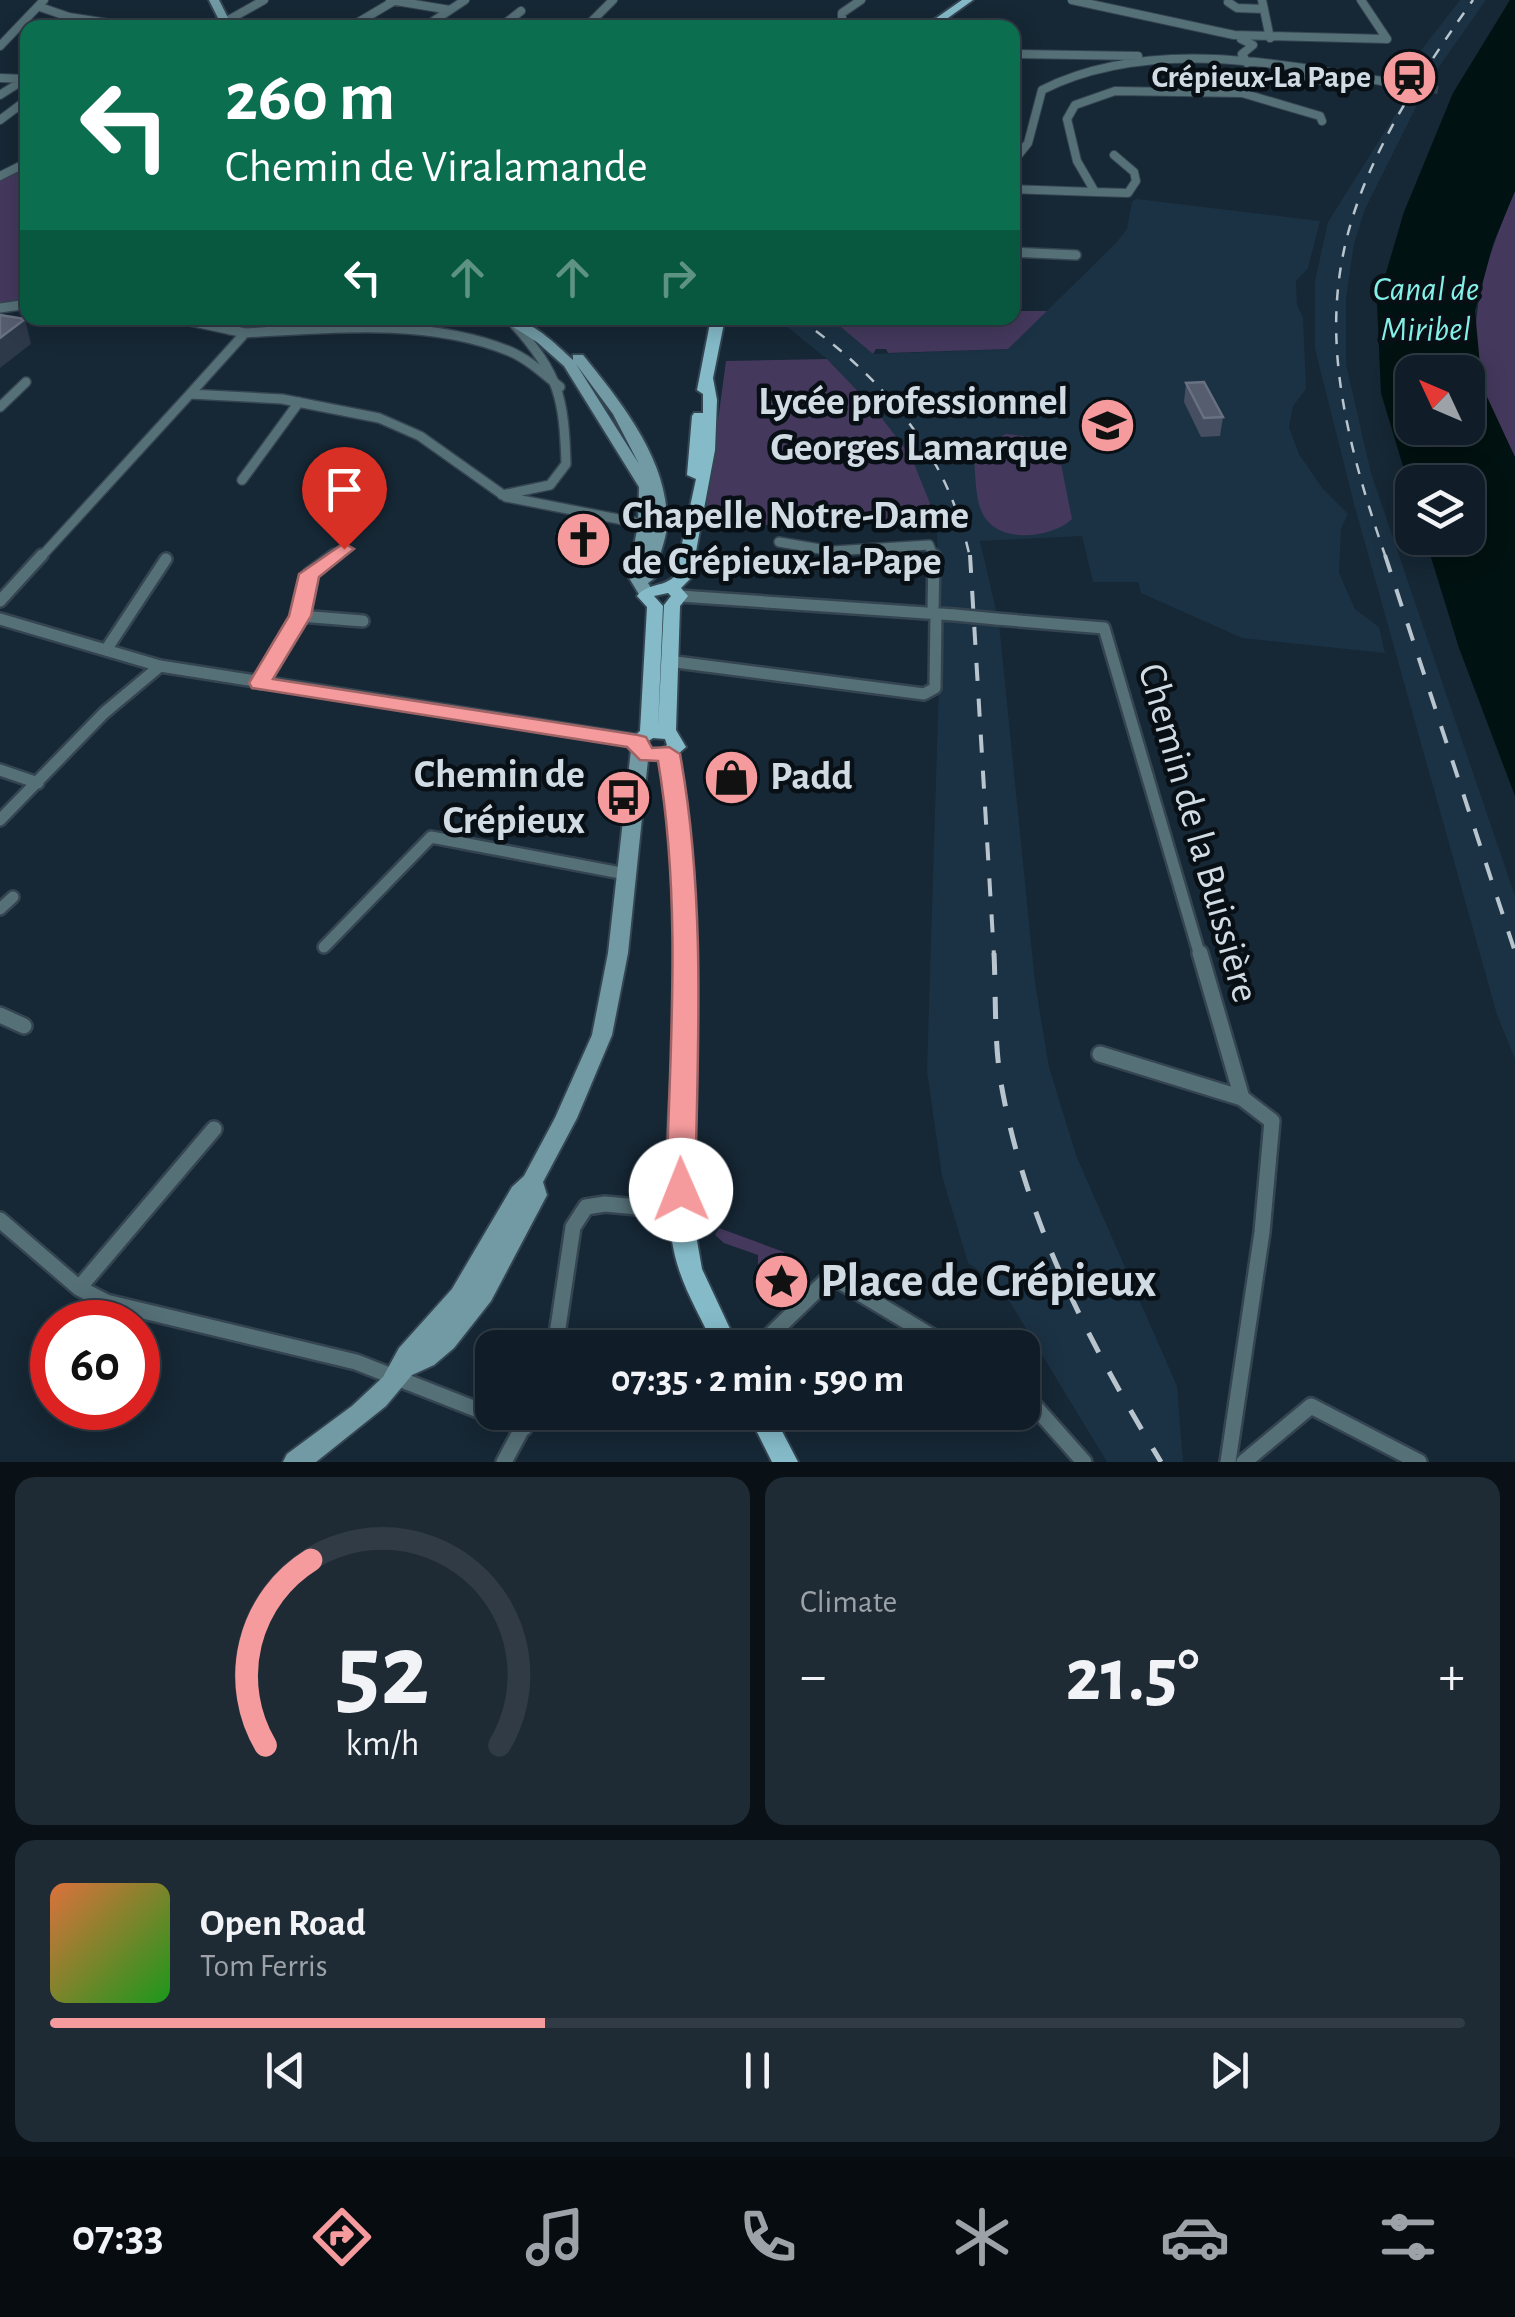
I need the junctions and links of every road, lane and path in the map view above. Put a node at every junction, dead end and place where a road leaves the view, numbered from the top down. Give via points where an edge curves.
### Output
1 (264, 0) edge
2 (392, 0) edge
3 (464, 0) edge
4 (613, 0) edge
5 (861, 0) edge
6 (968, 0) edge
7 (1072, 0) edge
8 (1262, 0) edge
9 (1362, 0) edge
10 (1094, 2) edge
11 (1228, 2) edge
12 (42, 4) edge
13 (1264, 9) junction
14 (450, 10) junction
15 (522, 12) dead end
16 (88, 20) edge
17 (230, 20) edge
18 (362, 20) edge
19 (436, 20) edge
20 (510, 20) edge
21 (592, 20) edge
22 (842, 20) edge
23 (938, 20) edge
24 (20, 26) edge
25 (1252, 40) junction
26 (1270, 41) junction
27 (0, 46) edge
28 (1247, 52) junction
29 (1020, 54) edge
30 (1108, 56) junction
31 (1189, 63) junction
32 (1244, 63) junction
33 (1124, 64) junction
34 (1332, 84) dead end
35 (1410, 86) tunnel mouth
36 (1322, 121) dead end
37 (1020, 152) edge
38 (1114, 155) dead end
39 (1020, 189) edge
40 (1096, 192) junction
41 (1020, 252) edge
42 (1076, 255) dead end
43 (208, 325) edge
44 (236, 325) edge
45 (518, 325) edge
46 (525, 325) edge
47 (717, 325) edge
48 (230, 330) junction
49 (245, 333) junction
50 (26, 382) dead end
51 (560, 387) junction
52 (190, 394) junction
53 (299, 402) junction
54 (0, 407) edge
55 (242, 480) dead end
56 (502, 494) junction
57 (652, 525) junction
58 (780, 542) dead end
59 (344, 549) dead end
60 (166, 560) dead end
61 (664, 596) junction
62 (0, 601) edge
63 (935, 613) junction
64 (300, 616) junction
65 (0, 619) edge
66 (363, 621) dead end
67 (106, 650) junction
68 (668, 661) junction
69 (160, 666) junction
70 (260, 683) junction
71 (652, 744) junction
72 (0, 770) edge
73 (38, 783) junction
74 (0, 820) edge
75 (626, 874) junction
76 (13, 897) dead end
77 (0, 909) edge
78 (324, 946) dead end
79 (0, 1015) edge
80 (24, 1026) dead end
81 (1100, 1054) dead end
82 (1242, 1098) junction
83 (214, 1129) dead end
84 (682, 1211) junction
85 (0, 1220) edge
86 (79, 1288) junction
87 (559, 1330) edge
88 (719, 1330) edge
89 (775, 1330) edge
90 (922, 1330) edge
91 (400, 1372) junction
92 (475, 1400) edge
93 (1040, 1412) edge
94 (522, 1430) edge
95 (768, 1430) edge
96 (296, 1462) edge
97 (504, 1462) edge
98 (784, 1462) edge
99 (1084, 1462) edge
100 (1228, 1462) edge
101 (1244, 1462) edge
102 (1419, 1462) edge

1 - 17 street
2 - 14 street
2 - 18 street
3 - 14 street
4 - 21 street
5 - 22 street
6 - 23 main road
7 - 10 street
8 - 13 street
9 - 26 street via 1388,39
10 - 25 street
11 - 13 street
12 - 16 street
13 - 26 street
14 - 19 street
15 - 20 street
24 - 27 street
25 - 26 street
25 - 28 street
26 - 28 street
28 - 32 street
29 - 30 street
30 - 31 street
30 - 33 street
31 - 32 street
31 - 33 street
32 - 34 street
32 - 35 street
33 - 37 street via 1069,75 1042,90
36 - 40 street via 1242,93 1106,92 1076,105 1067,119 1077,161
38 - 40 street via 1136,180 1128,194
39 - 40 street
41 - 42 street
43 - 48 street
44 - 48 street
45 - 51 street
46 - 57 street via 575,354 613,404 650,478
47 - 61 main road via 704,474 683,578
48 - 49 street
49 - 51 street via 356,329 482,342 525,359
49 - 52 street
50 - 54 street
51 - 56 street via 565,473 548,487
52 - 53 street
52 - 62 street
53 - 55 street
53 - 56 street via 402,425
56 - 57 street
57 - 61 street via 645,574
58 - 63 street via 860,552 930,545
59 - 64 street via 309,574
60 - 67 street
61 - 63 street, Chemin de la Buissière
61 - 68 main road
61 - 71 main road
63 - 68 street via 935,688 924,694
63 - 82 street, Chemin de la Buissière, bridge via 1104,628
64 - 66 street
64 - 70 street
65 - 67 street
67 - 69 street
68 - 71 main road
69 - 70 street
69 - 73 street
70 - 71 street
71 - 75 street via 637,772
71 - 84 main road via 678,809
72 - 73 street
73 - 74 street
75 - 78 street via 430,837
75 - 91 street via 602,1035 532,1182 536,1195 488,1287 423,1362
76 - 77 street
79 - 80 street
81 - 82 street
82 - 100 street, Chemin de la Buissière via 1272,1121
83 - 86 street
84 - 87 street via 594,1203 579,1215
84 - 88 main road via 690,1268
85 - 86 street
86 - 91 street via 110,1303
89 - 90 street via 827,1280 838,1280
91 - 92 street
91 - 96 street via 372,1403
93 - 99 street
94 - 97 street
95 - 98 main road
101 - 102 street via 1311,1406

